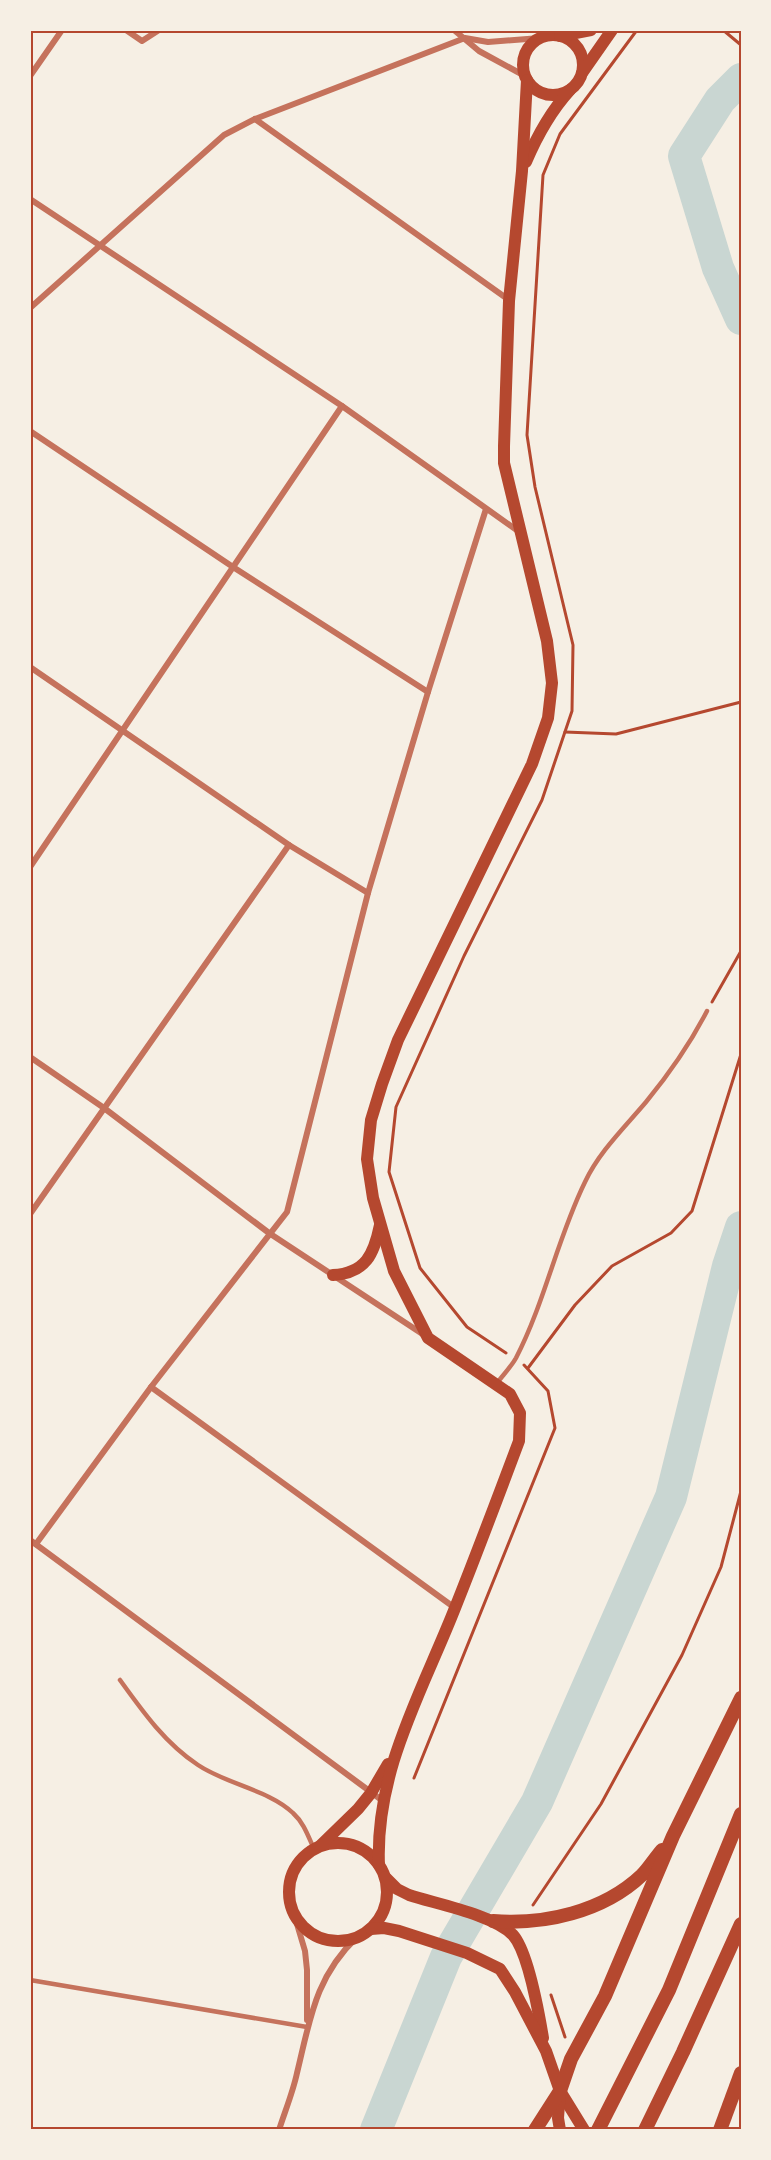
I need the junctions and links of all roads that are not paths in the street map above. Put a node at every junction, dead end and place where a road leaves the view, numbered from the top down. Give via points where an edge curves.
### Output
1 (62, 30) edge
2 (126, 30) edge
3 (159, 30) edge
4 (454, 30) edge
5 (591, 30) edge
6 (612, 30) edge
7 (560, 36) junction
8 (465, 38) junction
9 (540, 38) junction
10 (582, 74) junction
11 (30, 76) edge
12 (526, 78) junction
13 (573, 87) junction
14 (255, 119) junction
15 (522, 171) junction
16 (30, 199) edge
17 (101, 246) junction
18 (509, 300) junction
19 (30, 308) edge
20 (342, 406) junction
21 (30, 430) edge
22 (486, 509) junction
23 (521, 533) junction
24 (233, 567) junction
25 (30, 667) edge
26 (428, 692) junction
27 (123, 730) junction
28 (289, 845) junction
29 (30, 867) edge
30 (368, 893) junction
31 (707, 1011) road end
32 (30, 1057) edge
33 (104, 1108) junction
34 (30, 1214) edge
35 (380, 1224) junction
36 (269, 1233) junction
37 (333, 1275) junction
38 (428, 1338) junction
39 (497, 1383) junction
40 (151, 1387) junction
41 (33, 1542) edge
42 (455, 1608) junction
43 (120, 1680) dead end
44 (741, 1698) edge
45 (395, 1752) junction
46 (372, 1793) junction
47 (383, 1801) junction
48 (741, 1814) edge
49 (673, 1836) junction
50 (317, 1848) junction
51 (379, 1864) junction
52 (386, 1877) junction
53 (294, 1914) junction
54 (493, 1921) junction
55 (741, 1924) edge
56 (371, 1929) junction
57 (357, 1937) junction
58 (30, 1980) edge
59 (307, 2027) junction
60 (546, 2051) junction
61 (741, 2073) edge
62 (560, 2091) junction
63 (279, 2130) edge
64 (535, 2130) edge
65 (560, 2130) edge
66 (584, 2130) edge
67 (598, 2130) edge
68 (645, 2130) edge
69 (720, 2130) edge

1 - 11 street
2 - 3 street via 142,41
4 - 8 street
5 - 7 main road
6 - 10 main road
7 - 9 main road
7 - 10 main road via 576,46 583,64
8 - 9 street via 488,42
8 - 12 street via 479,51
8 - 14 street
9 - 12 main road via 526,52
10 - 13 main road
12 - 13 main road via 542,93 551,95
12 - 15 main road
13 - 15 main road via 536,139
14 - 17 street via 224,135
14 - 18 street
15 - 18 main road
16 - 17 street
17 - 19 street
17 - 20 street
18 - 23 main road via 504,463
20 - 22 street
20 - 24 street
21 - 24 street
22 - 23 street
22 - 26 street
23 - 35 main road via 547,640 552,683 548,718 532,764 398,1040 381,1084 371,1120 367,1159
24 - 26 street
24 - 27 street
25 - 27 street
26 - 30 street
27 - 28 street
27 - 29 street
28 - 30 street
28 - 33 street
30 - 36 street via 287,1212
31 - 39 lane via 692,1041 585,1181 531,1324 515,1360
32 - 33 street
33 - 34 street
33 - 36 street
35 - 37 main road via 373,1251 364,1263 354,1271
35 - 38 main road via 394,1271
36 - 37 street
36 - 40 street
37 - 38 street
38 - 39 main road
39 - 42 main road via 510,1394 520,1413 519,1441
40 - 41 street
40 - 42 street
41 - 46 street
42 - 45 main road
43 - 50 lane via 165,1739 199,1766 293,1812
44 - 49 highway
45 - 46 main road
45 - 47 main road
46 - 47 street
46 - 50 main road
47 - 51 main road
48 - 67 highway via 669,1990
49 - 54 highway via 642,1875 605,1900 575,1912 521,1923
49 - 62 highway
50 - 51 main road via 342,1843 357,1846
50 - 53 main road via 302,1859 289,1885
51 - 52 main road
52 - 54 main road via 409,1895
52 - 56 main road via 386,1905
53 - 57 main road via 312,1935 324,1940 337,1942
53 - 59 street via 305,1951
54 - 60 main road via 514,1936 524,1958
55 - 68 highway
56 - 57 main road
56 - 60 main road via 399,1931 467,1953 500,1969
57 - 59 street via 326,1976
58 - 59 lane
59 - 63 street
60 - 62 main road
61 - 69 highway
62 - 64 highway
62 - 65 main road
62 - 66 main road

